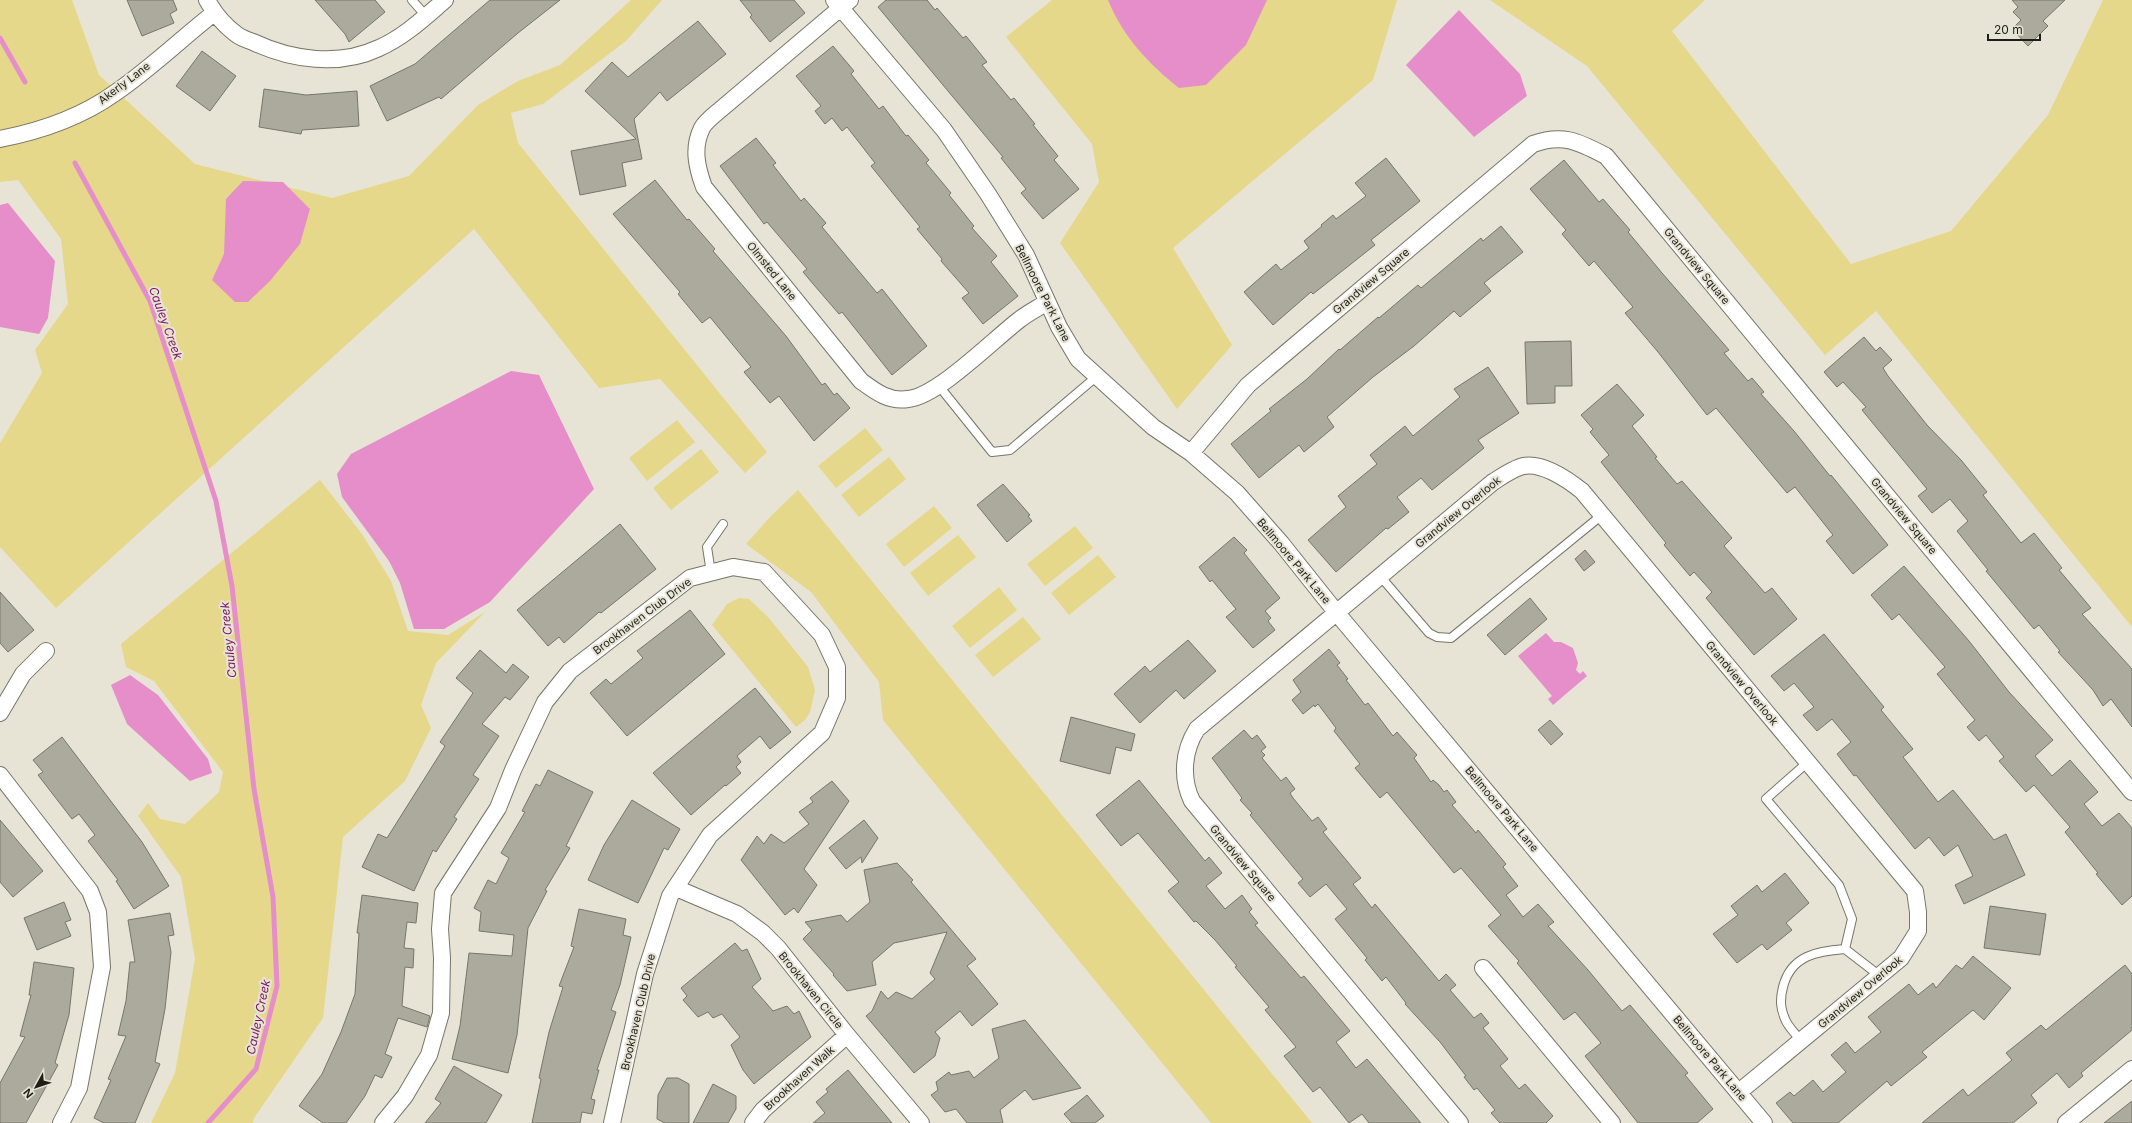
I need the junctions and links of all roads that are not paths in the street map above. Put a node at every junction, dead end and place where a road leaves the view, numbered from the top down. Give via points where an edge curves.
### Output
1 (412, 0) edge
2 (445, 0) edge
3 (842, 3) edge
4 (210, 6) edge
5 (426, 16) junction
6 (0, 139) edge
7 (1048, 302) junction
8 (1096, 377) junction
9 (939, 386) junction
10 (1191, 453) junction
11 (1602, 515) junction
12 (723, 524) dead end
13 (710, 573) junction
14 (1380, 576) junction
15 (1336, 612) junction
16 (46, 651) dead end
17 (0, 713) edge
18 (1808, 762) junction
19 (0, 775) edge
20 (2132, 792) edge
21 (676, 888) junction
22 (1845, 949) junction
23 (1483, 968) dead end
24 (1880, 976) junction
25 (847, 1035) junction
26 (1801, 1041) junction
27 (2132, 1069) edge
28 (1739, 1092) junction
29 (61, 1123) edge
30 (384, 1123) edge
31 (612, 1123) edge
32 (753, 1123) edge
33 (921, 1123) edge
34 (1460, 1123) edge
35 (1612, 1123) edge
36 (1764, 1123) edge
37 (2066, 1123) edge

1 - 5 lane
2 - 5 street
3 - 7 street, Bellmoore Park Lane via 944,130 1026,255
3 - 9 street, Olmsted Lane via 702,128 696,146 697,166 704,188 861,382 892,399 909,399
4 - 5 street via 237,35 266,48 305,59 348,58 379,49 406,33
4 - 6 street, Akerly Lane via 115,93 55,125
7 - 8 street, Bellmoore Park Lane via 1078,359
7 - 9 street, Olmsted Lane via 1020,319
8 - 9 lane via 1010,450 992,452
8 - 10 street, Bellmoore Park Lane via 1153,427
10 - 15 street, Bellmoore Park Lane via 1237,493
10 - 20 street, Grandview Square via 1248,385 1533,144 1547,139 1578,141 1606,156
11 - 14 street, Grandview Overlook via 1582,491 1565,478 1543,468 1521,466 1493,482
11 - 14 lane via 1451,638 1429,633
11 - 18 street, Grandview Overlook
12 - 13 lane via 707,547
13 - 21 street, Brookhaven Club Drive via 733,567 764,572 822,635 837,667 837,698 822,733 710,835
13 - 30 street, Brookhaven Club Drive via 690,578 576,667 545,702 498,808 443,893 440,929 441,1013 429,1055 405,1096
14 - 15 street, Grandview Overlook
15 - 28 street, Bellmoore Park Lane
15 - 34 street, Grandview Square via 1197,729 1186,759 1187,791 1217,832
16 - 17 street via 23,674
18 - 22 lane via 1766,799 1839,885 1852,919
18 - 24 street, Grandview Overlook via 1914,891 1918,931 1901,958
19 - 29 street via 90,891 98,912 102,967 79,1088
21 - 25 street, Brookhaven Circle via 737,914 763,933 778,948
21 - 31 street, Brookhaven Club Drive via 670,896 645,974
22 - 24 lane
22 - 26 lane via 1820,951 1802,958 1791,968 1784,982 1780,1002 1785,1020
23 - 35 street
24 - 26 street, Grandview Overlook
25 - 32 street, Brookhaven Walk via 763,1110
25 - 33 street, Brookhaven Circle
26 - 28 street, Grandview Overlook
27 - 37 street
28 - 36 street, Bellmoore Park Lane

